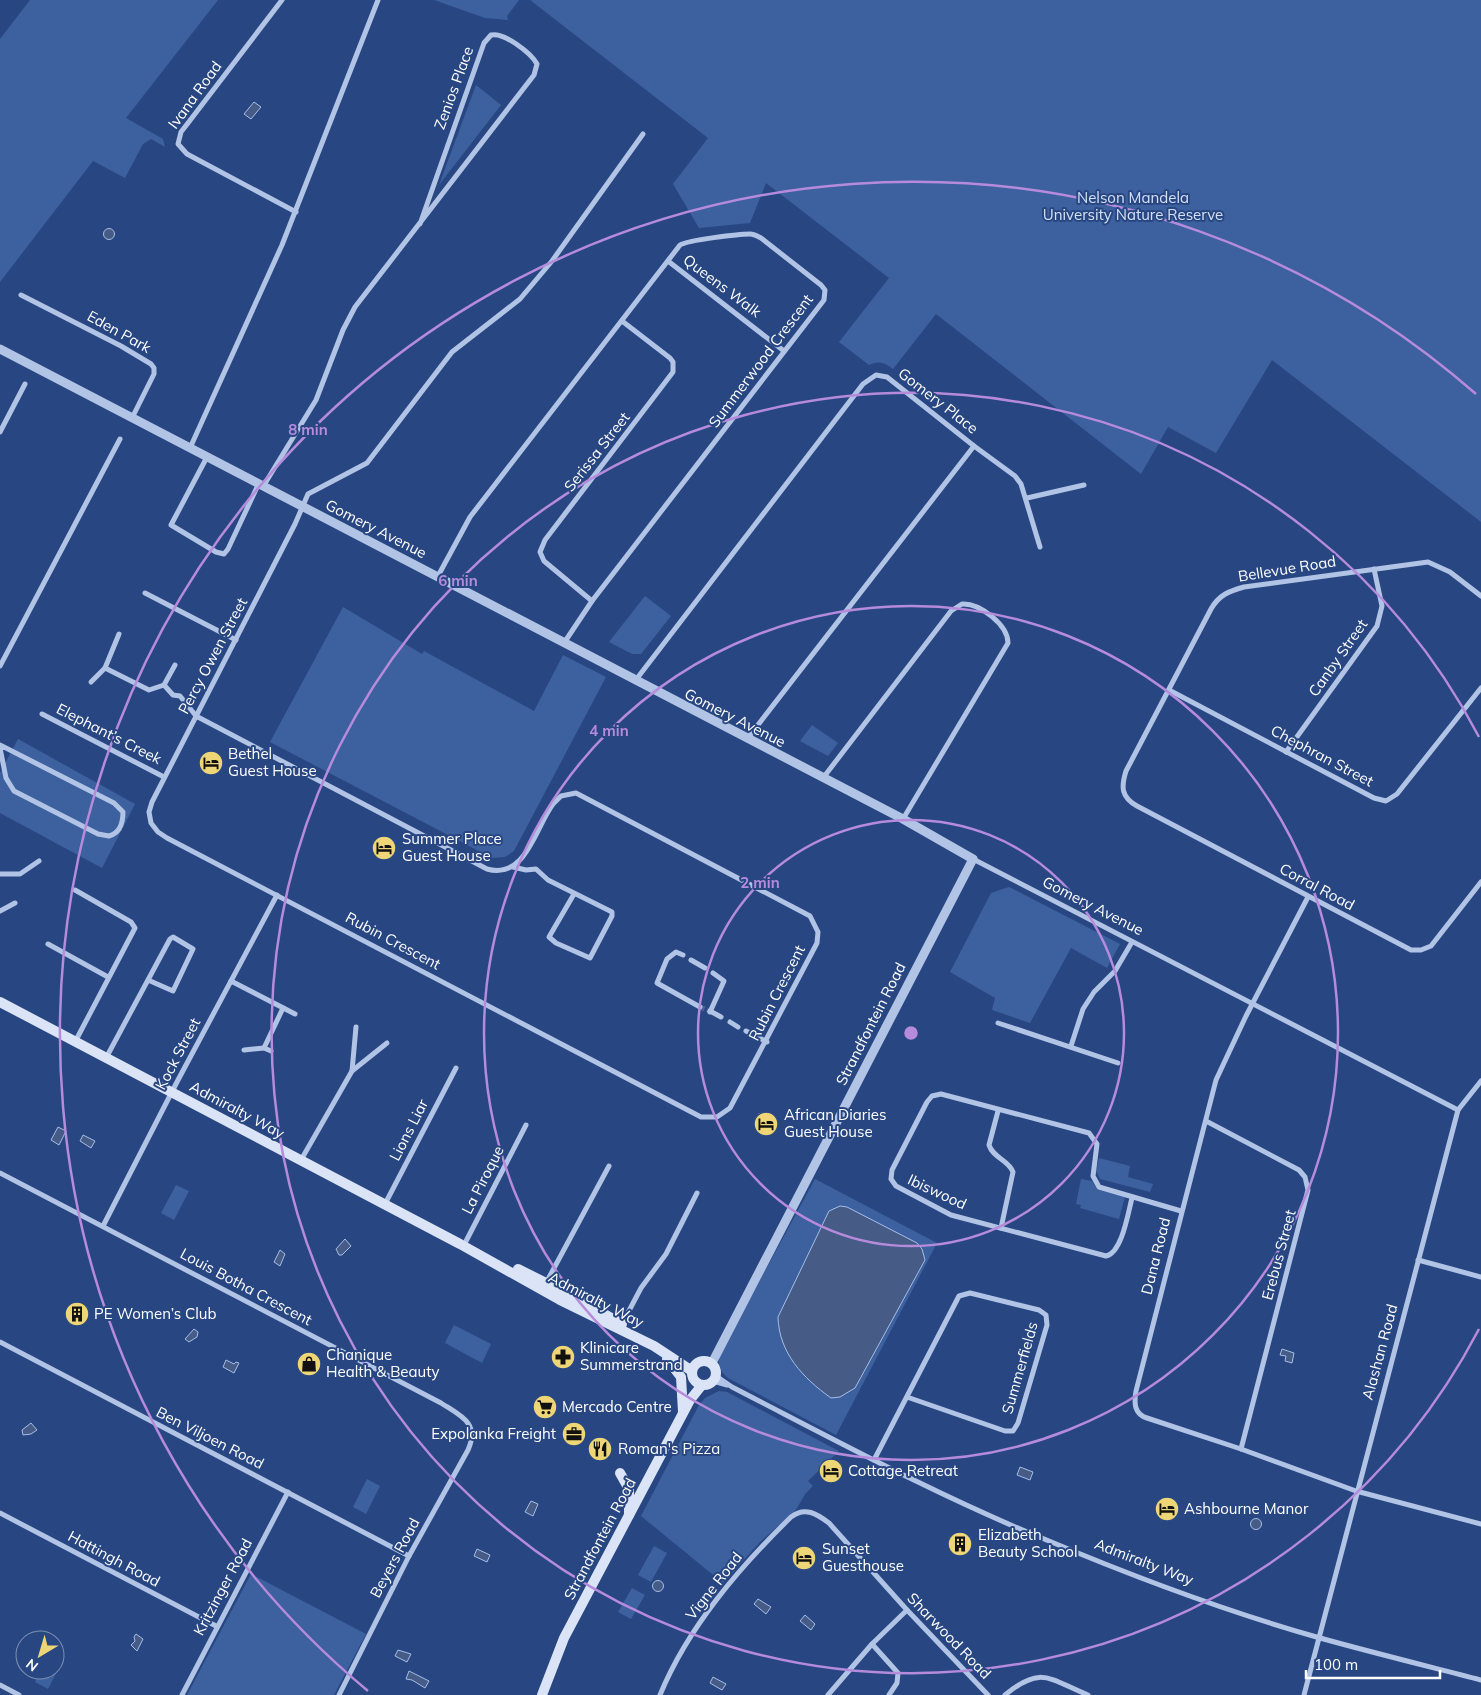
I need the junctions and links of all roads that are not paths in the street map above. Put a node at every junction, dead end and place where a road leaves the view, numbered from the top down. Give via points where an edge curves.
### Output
1 (282, 0) edge
2 (378, 0) edge
3 (642, 134) dead end
4 (296, 212) junction
5 (420, 224) junction
6 (668, 261) junction
7 (21, 294) dead end
8 (622, 321) junction
9 (0, 349) edge
10 (784, 351) junction
11 (25, 384) dead end
12 (132, 418) junction
13 (0, 432) edge
14 (120, 439) dead end
15 (974, 446) junction
16 (190, 448) junction
17 (207, 457) junction
18 (261, 484) junction
19 (1084, 485) dead end
20 (1027, 498) junction
21 (302, 506) junction
22 (1040, 547) dead end
23 (1374, 569) junction
24 (438, 576) junction
25 (145, 593) dead end
26 (1481, 596) edge
27 (592, 601) junction
28 (119, 634) dead end
29 (236, 640) junction
30 (564, 643) junction
31 (0, 666) edge
32 (175, 666) dead end
33 (105, 668) junction
34 (634, 681) junction
35 (91, 682) dead end
36 (164, 685) junction
37 (1481, 688) edge
38 (1169, 690) junction
39 (42, 714) dead end
40 (196, 716) junction
41 (746, 740) junction
42 (0, 747) edge
43 (1286, 752) junction
44 (164, 777) junction
45 (823, 778) junction
46 (1124, 795) joint
47 (150, 818) joint
48 (902, 819) junction
49 (973, 859) junction
50 (39, 861) dead end
51 (513, 867) junction
52 (0, 874) edge
53 (1481, 882) edge
54 (75, 890) dead end
55 (574, 894) junction
56 (277, 895) junction
57 (1308, 897) junction
58 (15, 903) dead end
59 (0, 911) edge
60 (1132, 942) junction
61 (48, 944) dead end
62 (683, 955) dead end
63 (691, 960) dead end
64 (705, 968) dead end
65 (713, 973) dead end
66 (108, 977) junction
67 (148, 980) junction
68 (232, 980) junction
69 (0, 1002) edge
70 (1253, 1005) junction
71 (700, 1007) tunnel mouth
72 (282, 1008) junction
73 (294, 1014) dead end
74 (721, 1017) dead end
75 (730, 1022) dead end
76 (998, 1023) dead end
77 (356, 1027) dead end
78 (738, 1027) dead end
79 (746, 1031) dead end
80 (75, 1042) junction
81 (387, 1042) dead end
82 (766, 1042) junction
83 (1071, 1046) junction
84 (264, 1048) junction
85 (244, 1050) dead end
86 (270, 1051) dead end
87 (106, 1058) junction
88 (1118, 1063) dead end
89 (456, 1068) dead end
90 (352, 1071) junction
91 (1481, 1080) edge
92 (172, 1092) junction
93 (1458, 1110) junction
94 (998, 1111) junction
95 (1206, 1121) junction
96 (526, 1125) dead end
97 (301, 1161) junction
98 (609, 1166) dead end
99 (0, 1173) edge
100 (697, 1193) dead end
101 (1132, 1198) junction
102 (384, 1204) junction
103 (1181, 1211) junction
104 (103, 1226) junction
105 (1002, 1228) junction
106 (462, 1245) junction
107 (1418, 1260) junction
108 (1481, 1277) edge
109 (544, 1286) junction
110 (620, 1327) junction
111 (0, 1342) edge
112 (654, 1346) junction
113 (712, 1363) junction
114 (696, 1375) junction
115 (715, 1378) junction
116 (907, 1397) junction
117 (682, 1415) junction
118 (472, 1432) joint
119 (1241, 1449) junction
120 (874, 1460) junction
121 (620, 1473) dead end
122 (1356, 1491) junction
123 (288, 1492) junction
124 (808, 1512) joint
125 (0, 1513) edge
126 (628, 1521) junction
127 (1481, 1524) edge
128 (409, 1556) junction
129 (907, 1610) junction
130 (216, 1626) junction
131 (1319, 1638) junction
132 (872, 1644) junction
133 (1481, 1680) edge
134 (0, 1685) edge
135 (12, 1693) edge
136 (19, 1695) edge
137 (182, 1695) edge
138 (338, 1695) edge
139 (542, 1695) edge
140 (660, 1695) edge
141 (828, 1695) edge
142 (890, 1695) edge
143 (988, 1695) edge
144 (1005, 1695) edge
145 (1088, 1695) edge
146 (1304, 1695) edge

1 - 4 street, Ivana Road via 181,132 178,144 187,154
2 - 4 street
3 - 21 street, Percy Owen Street via 552,260 520,299 452,352 367,462 312,490
4 - 16 street
5 - 5 street, Zenios Place via 537,69 534,58 502,35 491,35 484,43
5 - 18 street, Zenios Place via 349,316 316,400
6 - 8 street, Summerwood Crescent
6 - 10 street, Queens Walk
6 - 10 street, Summerwood Crescent via 684,242 754,235 822,285 825,294 819,307
7 - 12 street, Eden Park via 151,364 154,374
8 - 24 street, Summerwood Crescent via 470,517
8 - 27 street, Serissa Street via 670,358 673,372 545,540 540,552 544,561
9 - 12 street, Gomery Avenue
10 - 27 street, Summerwood Crescent
11 - 13 street
12 - 16 street, Gomery Avenue
14 - 31 street
15 - 20 street via 1015,476
15 - 34 street, Gomery Place via 887,377 876,375 868,379
15 - 41 street, Gomery Place
16 - 17 street, Gomery Avenue
17 - 18 street, Gomery Avenue
17 - 18 street, Zenios Place via 171,525 216,552 224,554 228,549
18 - 21 street, Gomery Avenue
19 - 20 street
20 - 22 street
21 - 24 street, Gomery Avenue
21 - 29 street, Percy Owen Street
23 - 26 street, Bellevue Road via 1418,562 1433,563
23 - 38 street, Bellevue Road via 1228,591 1216,601
23 - 43 street, Canby Street via 1382,606 1377,626
24 - 30 street, Gomery Avenue
25 - 29 street
27 - 30 street, Summerwood Crescent
28 - 33 street
29 - 40 street, Percy Owen Street
30 - 34 street, Gomery Avenue
32 - 36 street
33 - 35 street
33 - 36 street via 150,690
34 - 41 street, Gomery Avenue
36 - 40 street via 173,695 180,696
37 - 43 street, Chephran Street via 1391,799 1386,801 1374,798
38 - 43 street, Chephran Street
38 - 46 street, Bellevue Road via 1126,771 1122,785
39 - 44 street, Elephant’s Creek
40 - 44 street, Percy Owen Street
40 - 51 street via 482,866 501,871
41 - 45 street, Gomery Avenue
42 - 42 street via 114,802 123,812 117,832 109,836 98,834 14,791 6,778
44 - 47 street, Percy Owen Street via 152,802
45 - 48 street, Gomery Avenue
45 - 48 street via 950,611 962,604 977,608 1003,627 1008,643
46 - 57 street, Corral Road via 1137,806
47 - 56 street, Rubin Crescent via 162,835
48 - 49 street, Gomery Avenue
49 - 60 street, Gomery Avenue
49 - 113 street, Strandfontein Road
50 - 52 street via 20,874
51 - 55 street via 536,869 544,878
51 - 82 street, Rubin Crescent via 553,804 561,796 576,793 802,910 815,924 817,943
53 - 57 street, Corral Road via 1434,942 1417,951
54 - 66 street via 135,926
55 - 55 street via 612,913 590,958 549,937
56 - 68 street, Kock Street
56 - 82 street, Rubin Crescent via 701,1117 716,1117 730,1108
57 - 70 street, Dana Road
58 - 59 street
60 - 70 street, Gomery Avenue
60 - 83 street via 1115,971 1094,992 1083,1009
61 - 66 street
62 - 71 street via 676,952 670,955 657,983
63 - 64 street
65 - 74 street via 724,981 710,1012
66 - 80 street
67 - 67 street via 172,937 193,949 173,991
67 - 87 street
68 - 72 street
68 - 92 street, Kock Street
69 - 80 main road, Admiralty Way
70 - 93 street, Gomery Avenue
70 - 95 street, Dana Road via 1216,1080
72 - 73 street
72 - 84 street
75 - 78 street
76 - 83 street
77 - 90 street
79 - 82 street
80 - 87 main road, Admiralty Way
81 - 90 street
83 - 88 street
84 - 85 street
84 - 86 street
87 - 92 main road, Admiralty Way
89 - 102 street, Lions Liar
90 - 97 street
91 - 93 street, Alashan Road
92 - 97 main road, Admiralty Way
92 - 104 street, Kock Street
93 - 107 street, Alashan Road
94 - 101 street, Ibiswood via 1089,1133 1097,1144 1093,1176 1096,1185
94 - 105 street via 989,1146 1011,1166 1013,1172
94 - 105 street, Ibiswood via 941,1094 932,1096 894,1164 891,1176 900,1189 940,1210
95 - 103 street, Dana Road
95 - 119 street, Erebus Street via 1299,1170 1305,1177 1308,1190
96 - 106 street, La Piroque
97 - 102 main road, Admiralty Way
98 - 109 street
99 - 104 street, Louis Botha Crescent
100 - 110 street via 666,1254 641,1288
101 - 103 street, Ibiswood
101 - 105 street, Ibiswood via 1120,1242 1109,1256
102 - 106 main road, Admiralty Way
103 - 119 street, Dana Road via 1134,1402 1142,1417
104 - 118 street, Louis Botha Crescent via 441,1403 465,1418
106 - 109 main road, Admiralty Way
107 - 108 street
107 - 122 street, Alashan Road
109 - 110 main road, Admiralty Way
110 - 112 main road, Admiralty Way
110 - 114 main road, Admiralty Way
111 - 123 street, Ben Viljoen Road
112 - 114 main road, Admiralty Way
112 - 117 main road via 680,1377
113 - 114 main road via 702,1360
113 - 115 main road via 716,1369
114 - 115 main road
114 - 117 main road, Strandfontein Road via 690,1400
115 - 120 street, Admiralty Way
116 - 116 street, Summerfields via 956,1301 964,1293 1039,1310 1046,1315 1047,1325 1018,1423 1013,1430 1005,1431
116 - 120 street, Summerfields
117 - 126 main road, Strandfontein Road
118 - 128 street, Beyers Road via 468,1450
119 - 122 street, Dana Road
120 - 131 street, Admiralty Way via 1048,1541 1220,1606
121 - 126 main road via 629,1489
122 - 127 street, Dana Road
122 - 131 street, Alashan Road
123 - 128 street, Ben Viljoen Road
123 - 130 street, Kritzinger Road
124 - 129 street, Sharwood Road via 829,1523
124 - 140 street, Vigne Road via 791,1517 727,1587 682,1651
125 - 130 street, Hattingh Road
126 - 139 main road, Strandfontein Road via 564,1638
128 - 138 street, Beyers Road
129 - 132 street
129 - 143 street, Sharwood Road
130 - 137 street, Kritzinger Road
131 - 133 street, Admiralty Way
131 - 146 street, Alashan Road
132 - 141 street
132 - 142 street via 898,1673
134 - 135 street
135 - 136 street
144 - 145 street via 1021,1681 1036,1676

